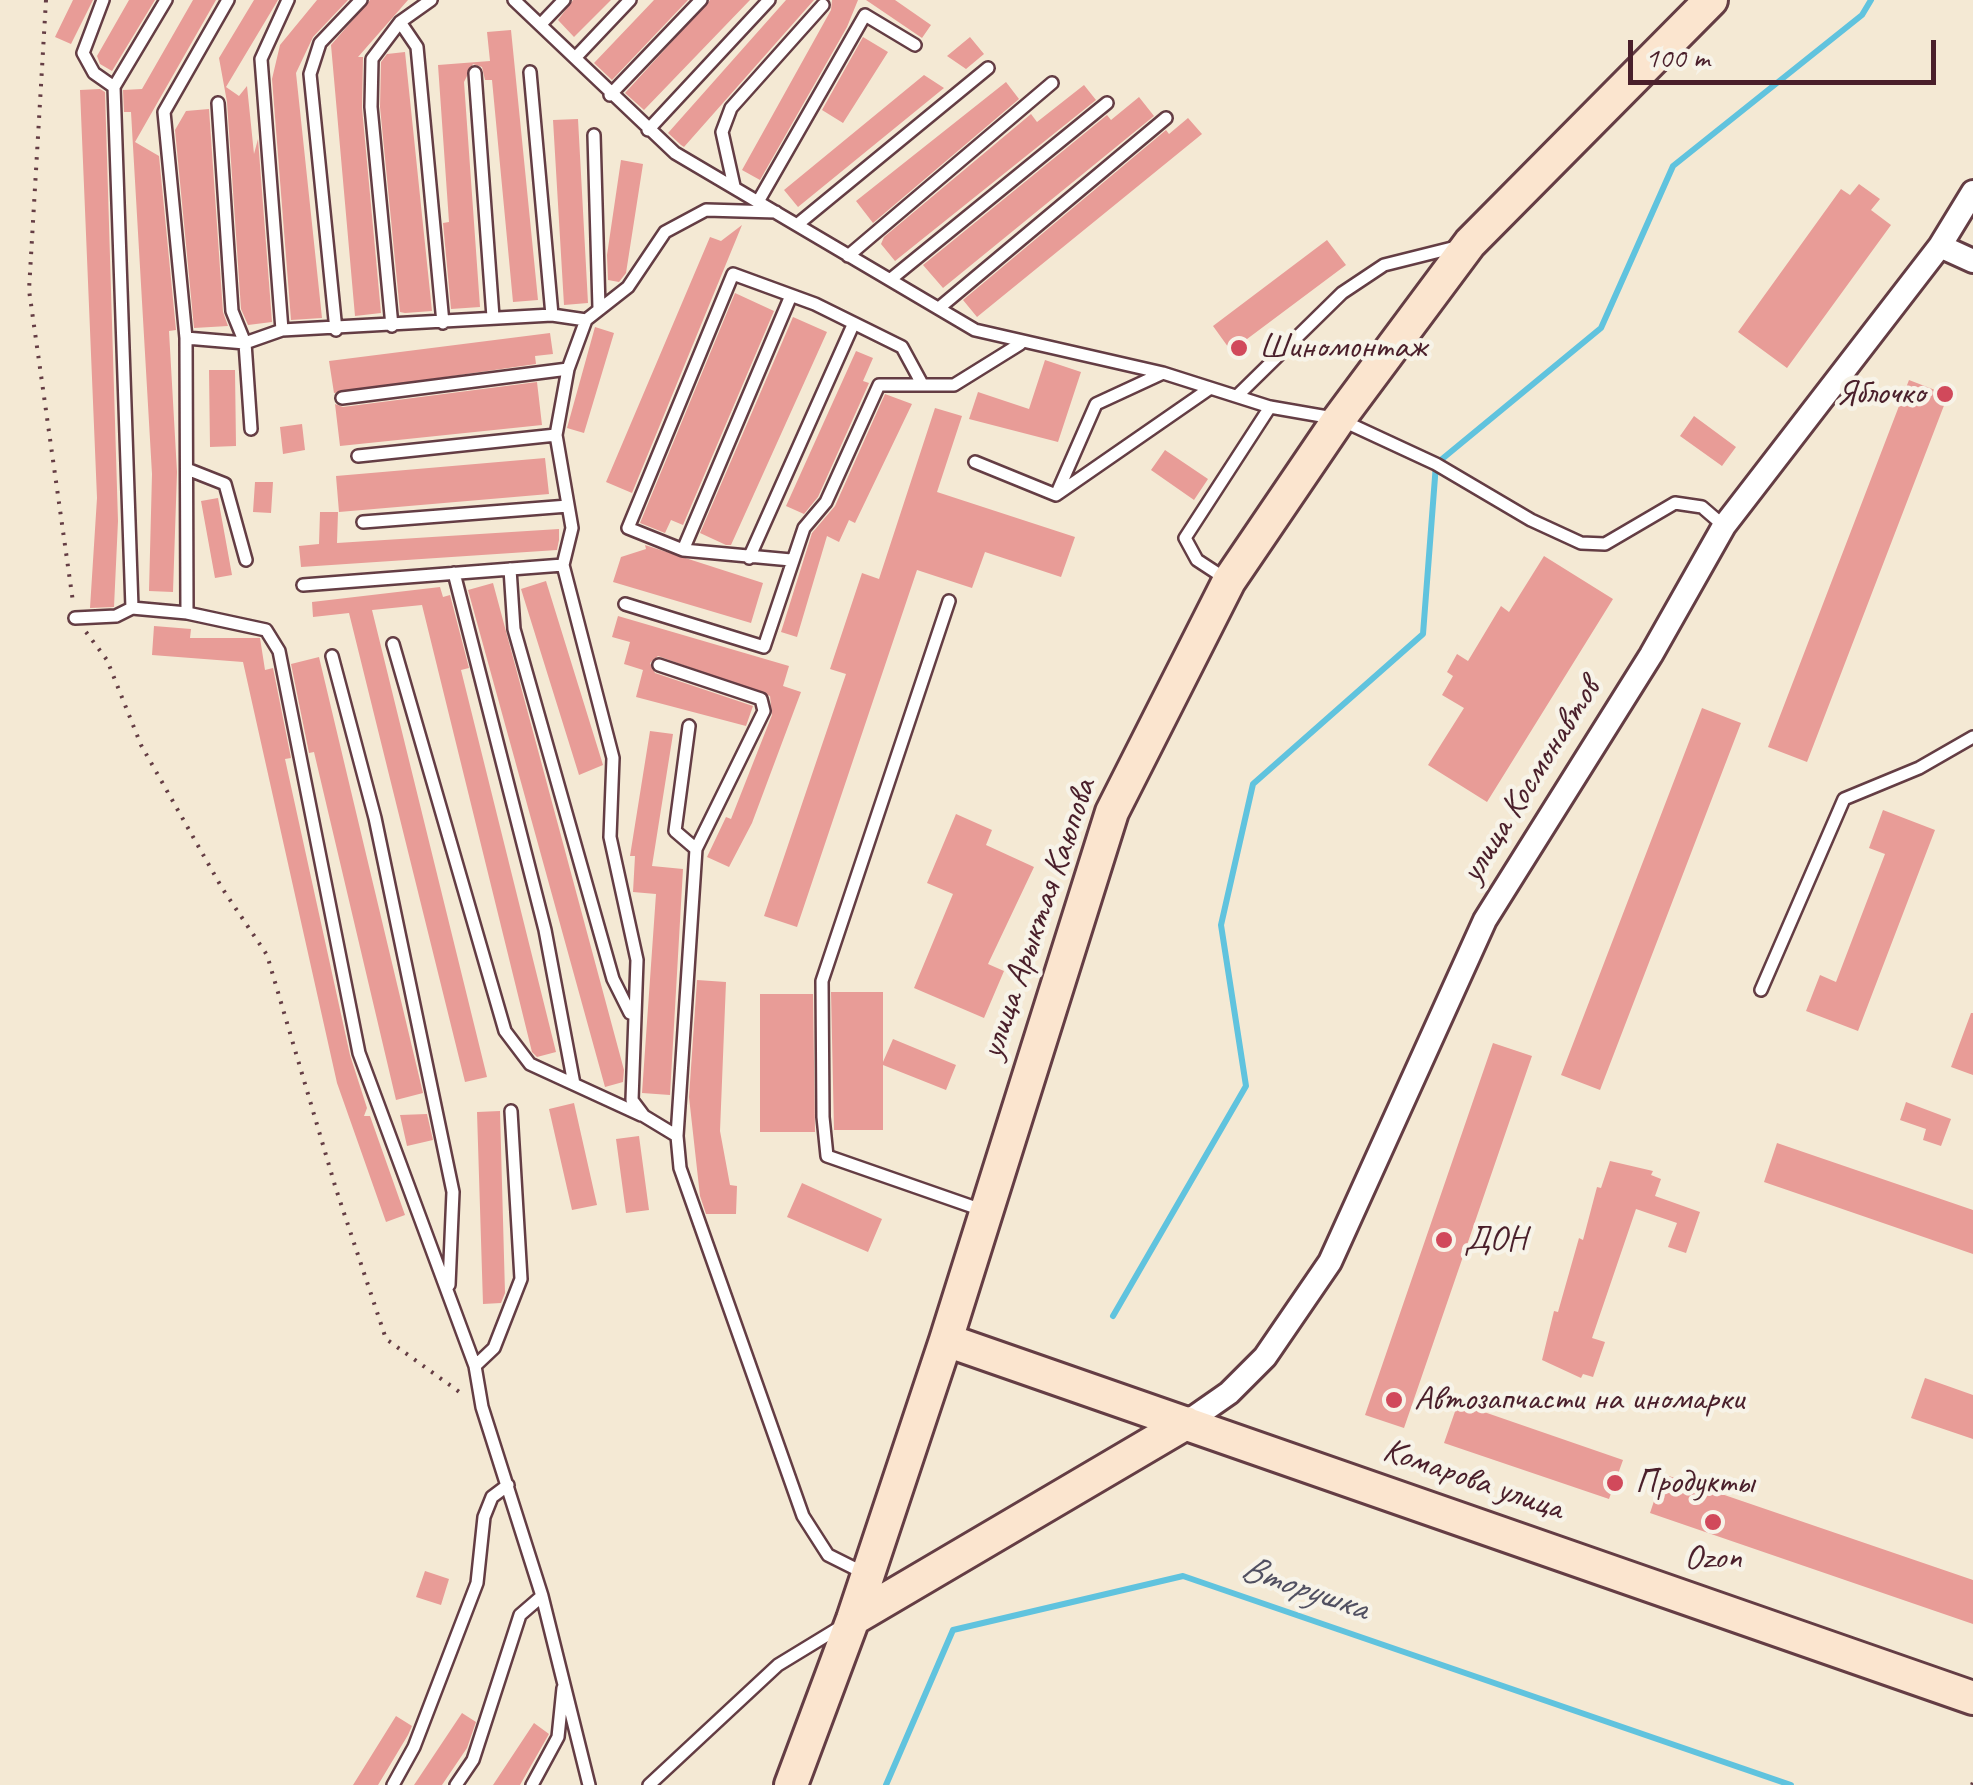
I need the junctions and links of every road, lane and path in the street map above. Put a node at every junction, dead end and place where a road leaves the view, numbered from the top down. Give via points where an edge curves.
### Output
1 (46, 0) edge
2 (104, 0) edge
3 (166, 0) edge
4 (228, 0) edge
5 (288, 0) edge
6 (360, 0) edge
7 (430, 0) edge
8 (514, 0) edge
9 (564, 0) edge
10 (630, 0) edge
11 (701, 0) edge
12 (769, 0) edge
13 (1711, 0) edge
14 (823, 4) dead end
15 (400, 22) junction
16 (542, 23) junction
17 (915, 46) dead end
18 (576, 56) junction
19 (988, 68) dead end
20 (530, 72) dead end
21 (475, 73) dead end
22 (1052, 83) dead end
23 (114, 86) junction
24 (610, 95) junction
25 (218, 103) dead end
26 (1108, 103) dead end
27 (1166, 118) dead end
28 (648, 130) junction
29 (594, 136) dead end
30 (734, 186) junction
31 (1973, 192) edge
32 (759, 200) junction
33 (781, 212) junction
34 (798, 224) junction
35 (1470, 243) junction
36 (1940, 246) junction
37 (848, 256) junction
38 (1973, 261) edge
39 (891, 278) junction
40 (790, 298) junction
41 (599, 308) junction
42 (939, 308) junction
43 (552, 315) junction
44 (493, 318) junction
45 (586, 320) junction
46 (443, 324) junction
47 (853, 325) junction
48 (392, 326) junction
49 (282, 330) junction
50 (336, 330) junction
51 (186, 338) junction
52 (244, 344) junction
53 (1020, 344) junction
54 (568, 370) junction
55 (1163, 374) junction
56 (921, 382) junction
57 (1209, 388) junction
58 (1237, 396) junction
59 (342, 398) dead end
60 (1270, 407) junction
61 (1339, 419) junction
62 (252, 429) dead end
63 (556, 436) junction
64 (358, 456) dead end
65 (976, 462) dead end
66 (187, 468) junction
67 (1056, 494) junction
68 (568, 506) junction
69 (363, 522) dead end
70 (1724, 526) junction
71 (683, 550) junction
72 (750, 558) junction
73 (246, 560) dead end
74 (791, 560) junction
75 (563, 565) junction
76 (510, 569) junction
77 (454, 573) junction
78 (1228, 581) junction
79 (303, 585) dead end
80 (949, 601) dead end
81 (624, 604) dead end
82 (132, 608) junction
83 (187, 613) junction
84 (75, 618) junction
85 (394, 644) dead end
86 (332, 656) dead end
87 (659, 665) dead end
88 (689, 726) dead end
89 (1973, 737) edge
90 (696, 849) junction
91 (1762, 990) dead end
92 (632, 1017) junction
93 (574, 1084) junction
94 (511, 1110) dead end
95 (644, 1116) junction
96 (677, 1136) junction
97 (986, 1211) junction
98 (448, 1294) junction
99 (946, 1340) junction
100 (475, 1366) junction
101 (482, 1407) junction
102 (1186, 1423) junction
103 (508, 1485) junction
104 (868, 1575) junction
105 (542, 1596) junction
106 (854, 1619) junction
107 (564, 1684) junction
108 (1973, 1698) edge
109 (393, 1785) edge
110 (456, 1785) edge
111 (532, 1785) edge
112 (589, 1785) edge
113 (649, 1785) edge
114 (790, 1785) edge

1 - 84 path via 29,290
2 - 23 lane via 84,53 94,73
3 - 23 lane
4 - 51 lane via 164,112
5 - 49 lane via 260,59
6 - 50 lane via 320,43 310,74
7 - 15 lane
8 - 16 lane
9 - 16 lane
10 - 18 lane
11 - 24 lane
12 - 28 lane
13 - 35 street, улица Арыктая Каюпова
14 - 30 lane via 731,108 722,132
15 - 46 lane via 418,47
15 - 48 lane via 372,59 371,75
16 - 18 lane
17 - 32 lane via 865,15
18 - 24 lane
19 - 34 lane
20 - 43 lane
21 - 44 lane
22 - 37 lane
23 - 82 lane
24 - 28 lane
25 - 52 lane via 232,311
26 - 39 lane
27 - 42 lane
28 - 30 lane
29 - 41 lane
30 - 32 lane
31 - 36 street, улица Космонавтов
32 - 33 lane
33 - 34 lane
33 - 41 lane via 706,210 692,217 665,232 628,287
34 - 37 lane
35 - 58 lane via 1384,265 1342,293
35 - 61 street, улица Арыктая Каюпова
36 - 38 street
36 - 70 street, улица Космонавтов
37 - 39 lane
39 - 42 lane
40 - 47 lane
40 - 71 lane
40 - 71 lane via 733,274 628,528
41 - 45 lane
42 - 53 lane via 974,330
43 - 44 lane
43 - 45 lane
44 - 46 lane
45 - 54 lane
46 - 48 lane
47 - 56 lane via 902,346
47 - 72 lane
48 - 50 lane
49 - 50 lane
49 - 52 lane
51 - 52 lane
51 - 66 lane
52 - 62 lane
53 - 55 lane
53 - 56 lane via 954,385
54 - 59 lane
54 - 63 lane
55 - 57 lane
55 - 67 lane via 1096,404
56 - 74 lane via 879,385 826,502 804,528
57 - 58 lane
57 - 67 lane
58 - 60 lane
60 - 61 lane
60 - 78 lane via 1185,538 1197,560
61 - 70 lane via 1580,542 1605,544 1675,504 1702,508
61 - 78 street, улица Арыктая Каюпова
63 - 64 lane
63 - 68 lane
65 - 67 lane
66 - 73 lane via 225,484
66 - 83 lane
68 - 69 lane
68 - 75 lane via 572,528
70 - 102 street, улица Космонавтов via 1485,920 1330,1262 1266,1357
71 - 72 lane
72 - 74 lane
74 - 81 lane via 764,647
75 - 76 lane
75 - 92 lane via 613,758 610,837 637,960
76 - 77 lane
76 - 92 lane via 514,629 613,980
77 - 79 lane
77 - 93 lane via 545,930
78 - 97 street, улица Арыктая Каюпова via 1112,812
80 - 97 lane via 822,981 823,1118 827,1156
82 - 83 lane
82 - 84 lane via 116,616
83 - 98 lane via 266,630 279,651 360,1053
84 - 101 path via 107,660 141,745 267,955 386,1339
85 - 93 lane via 506,1031 530,1064
86 - 98 lane via 375,818 453,1192
87 - 90 lane via 761,699 764,711
88 - 90 lane via 675,831
89 - 91 lane via 1844,799
90 - 96 lane
92 - 95 lane via 632,1100
93 - 95 lane
94 - 100 lane via 521,1279 494,1348
95 - 96 lane
96 - 104 lane via 680,1168 711,1266 802,1516 828,1556
97 - 99 street, улица Арыктая Каюпова
98 - 100 lane
99 - 102 street, Комарова улица
99 - 104 street, улица Арыктая Каюпова
100 - 101 lane
101 - 103 lane
102 - 106 street
102 - 108 street, Комарова улица
103 - 105 lane
103 - 109 lane via 492,1496 477,1583
104 - 106 street, улица Арыктая Каюпова
105 - 107 lane
105 - 110 lane via 520,1615 479,1744
106 - 113 lane via 778,1666
106 - 114 street, улица Арыктая Каюпова
107 - 111 lane via 558,1738
107 - 112 lane

